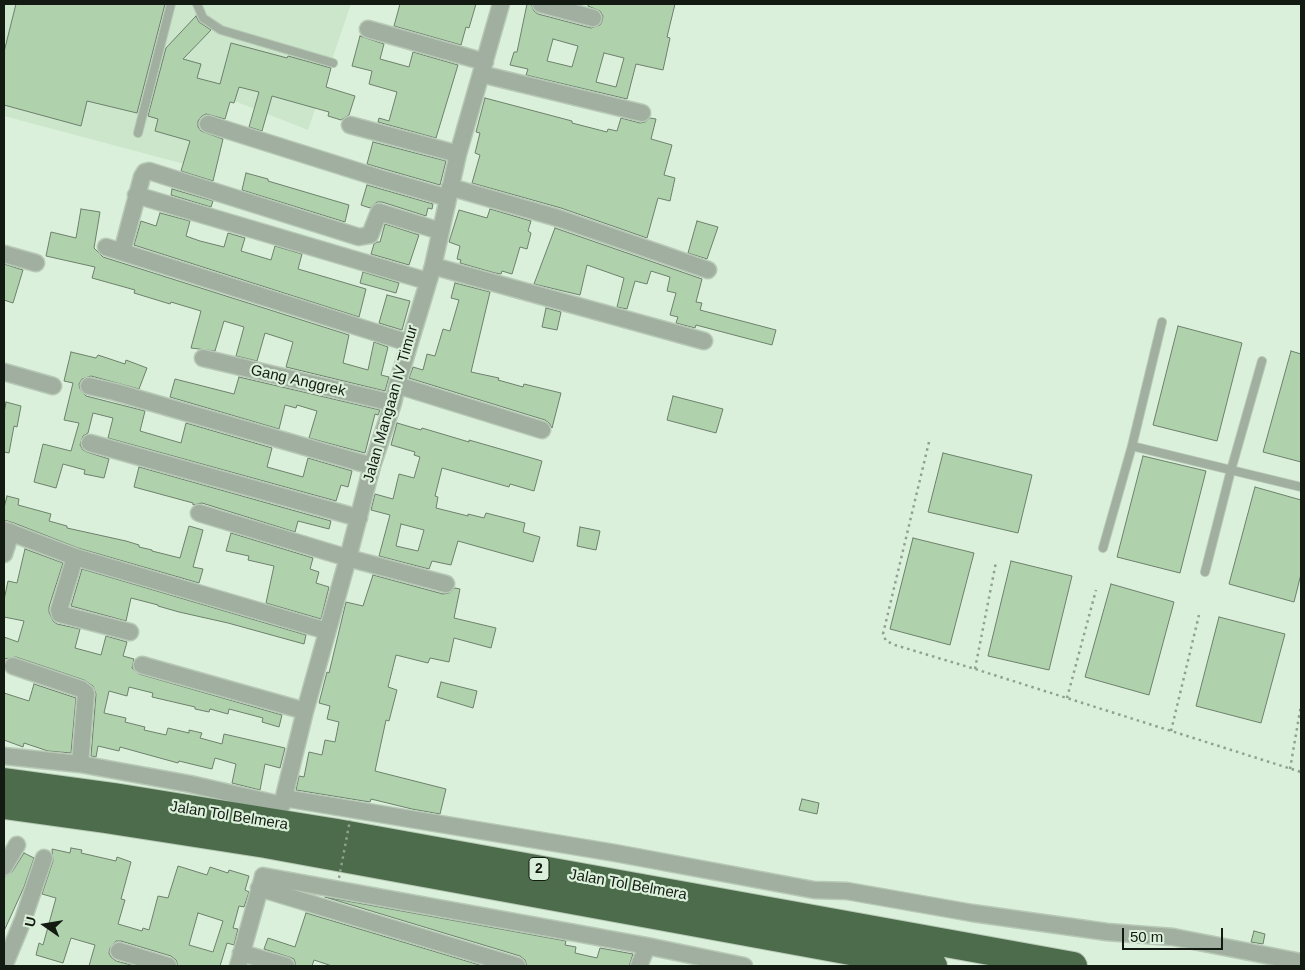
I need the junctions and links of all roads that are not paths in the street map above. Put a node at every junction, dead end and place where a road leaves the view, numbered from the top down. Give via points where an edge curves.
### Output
1 (171, 4) edge
2 (197, 4) edge
3 (501, 4) edge
4 (541, 4) edge
5 (593, 18) dead end
6 (368, 29) dead end
7 (333, 63) dead end
8 (483, 68) junction
9 (642, 112) dead end
10 (208, 124) dead end
11 (350, 125) dead end
12 (138, 133) dead end
13 (458, 154) junction
14 (449, 192) junction
15 (136, 195) junction
16 (440, 232) junction
17 (106, 247) dead end
18 (122, 252) junction
19 (4, 254) edge
20 (36, 263) dead end
21 (433, 266) junction
22 (708, 270) dead end
23 (427, 281) junction
24 (1162, 322) dead end
25 (704, 341) dead end
26 (409, 343) junction
27 (203, 358) dead end
28 (1262, 361) dead end
29 (4, 372) edge
30 (396, 385) junction
31 (53, 386) dead end
32 (90, 386) dead end
33 (393, 403) junction
34 (542, 430) dead end
35 (90, 443) dead end
36 (1132, 446) junction
37 (372, 466) junction
38 (1231, 470) junction
39 (1301, 487) edge
40 (199, 513) dead end
41 (359, 518) junction
42 (7, 531) edge
43 (1103, 548) dead end
44 (4, 554) edge
45 (75, 557) junction
46 (348, 558) junction
47 (1205, 572) dead end
48 (446, 584) dead end
49 (327, 631) junction
50 (130, 632) dead end
51 (142, 665) dead end
52 (12, 666) dead end
53 (305, 711) junction
54 (4, 756) edge
55 (80, 764) junction
56 (4, 782) edge
57 (283, 802) junction
58 (4, 805) edge
59 (17, 845) dead end
60 (44, 858) dead end
61 (4, 867) edge
62 (262, 878) junction
63 (647, 946) junction
64 (119, 951) dead end
65 (240, 960) edge
66 (1301, 962) edge
67 (4, 966) edge
68 (168, 966) edge
69 (286, 966) edge
70 (517, 966) edge
71 (640, 966) edge
72 (744, 966) edge
73 (933, 966) edge
74 (1073, 966) edge

1 - 12 lane
2 - 7 lane via 203,18 230,34
3 - 8 street, Jalan Mangaan IV Timur
4 - 5 street
6 - 8 street
8 - 9 street
8 - 13 street, Jalan Mangaan IV Timur
10 - 14 street via 379,178
11 - 13 street
13 - 14 street, Jalan Mangaan IV Timur
14 - 16 street, Jalan Mangaan IV Timur
14 - 22 street via 558,218
15 - 16 street via 142,177 149,171 360,237 370,235 379,212
15 - 18 street
15 - 23 street
16 - 21 street, Jalan Mangaan IV Timur
17 - 18 street
18 - 26 street
19 - 20 street
21 - 23 street, Jalan Mangaan IV Timur
21 - 25 street
23 - 26 street, Jalan Mangaan IV Timur
24 - 36 lane
26 - 30 street, Jalan Mangaan IV Timur
27 - 33 street, Gang Anggrek
28 - 38 lane
29 - 31 street
30 - 33 street, Jalan Mangaan IV Timur
30 - 34 street
32 - 37 street
33 - 37 street, Jalan Mangaan IV Timur
35 - 41 street
36 - 38 lane
36 - 43 lane
37 - 41 street, Jalan Mangaan IV Timur
38 - 39 lane
38 - 47 lane
40 - 46 street
41 - 46 street, Jalan Mangaan IV Timur
42 - 44 street
42 - 45 street
45 - 49 street
45 - 50 street via 60,614
46 - 48 street
46 - 49 street, Jalan Mangaan IV Timur
49 - 53 street, Jalan Mangaan IV Timur
51 - 53 street
52 - 55 street via 86,693
53 - 57 street, Jalan Mangaan IV Timur
54 - 55 street
55 - 57 street
56 - 74 highway, Jalan Tol Belmera / 2 via 338,833
57 - 66 street via 596,850 814,890 847,891 1107,932 1173,937
58 - 73 highway, Jalan Tol Belmera / 2 via 266,844
59 - 61 street
60 - 67 street via 24,920
62 - 63 street
62 - 65 street
62 - 70 street
63 - 71 street
63 - 72 street
64 - 68 street
65 - 69 street

